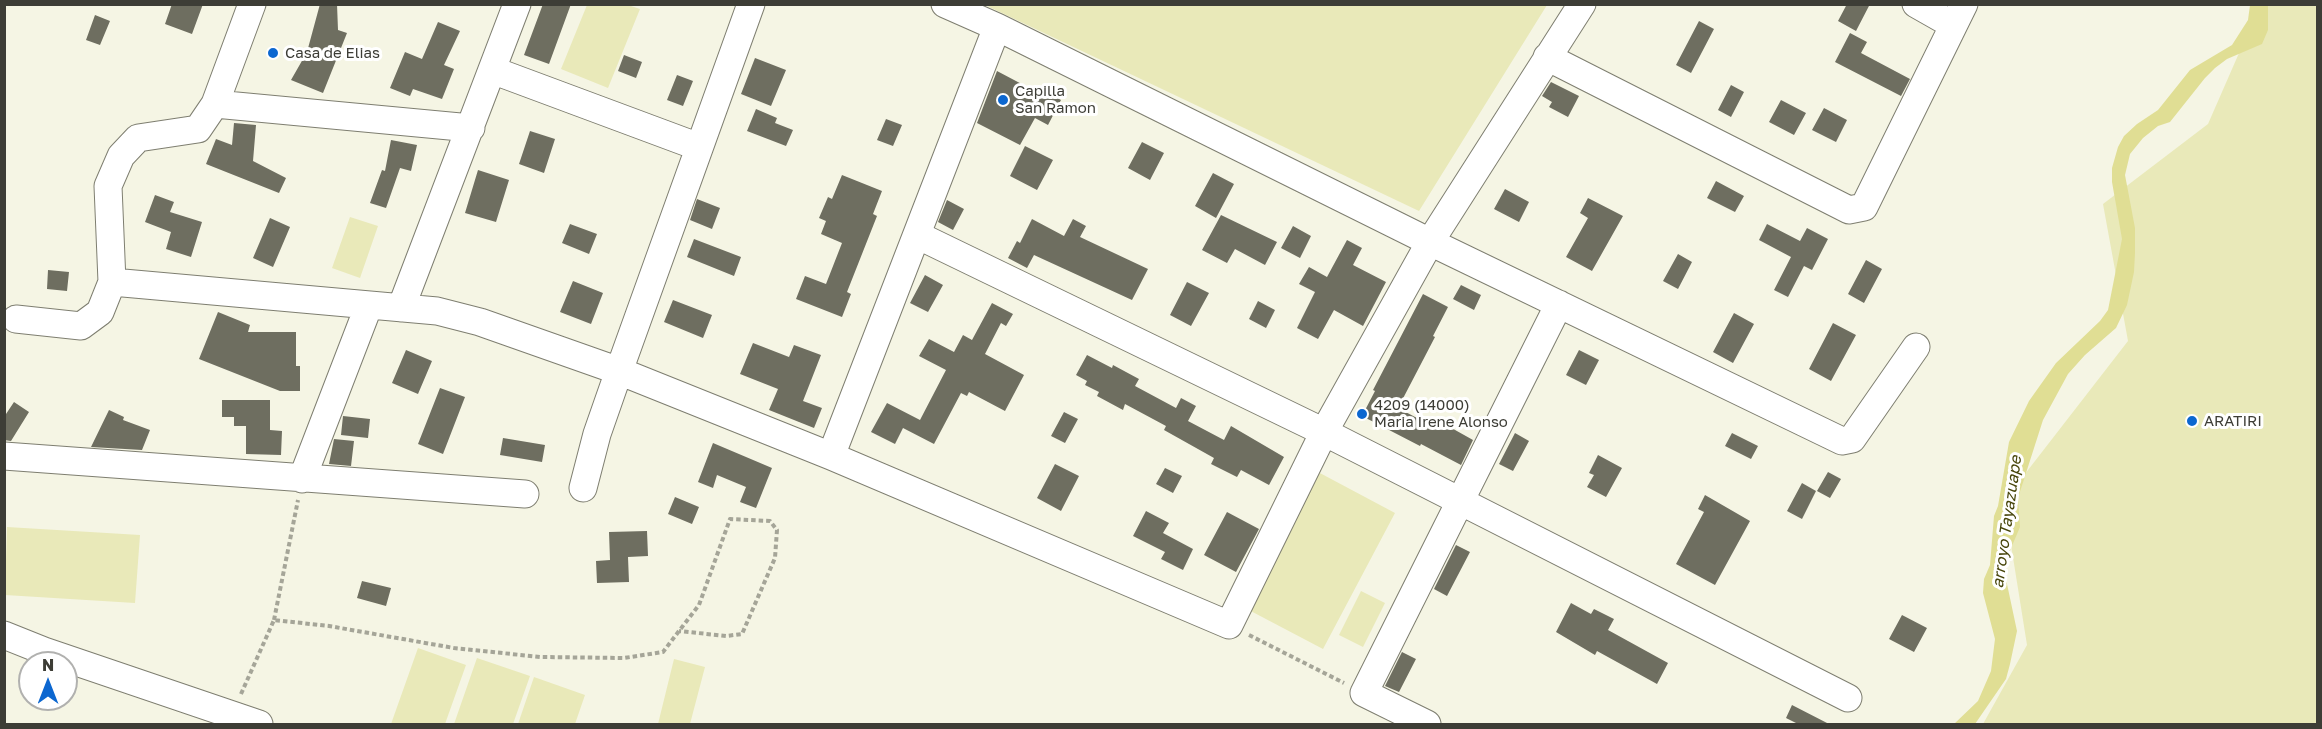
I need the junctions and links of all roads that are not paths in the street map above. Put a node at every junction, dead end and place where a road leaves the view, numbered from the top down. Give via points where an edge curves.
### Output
1 (252, 4) edge
2 (517, 4) edge
3 (751, 4) edge
4 (945, 4) edge
5 (1582, 4) edge
6 (1916, 4) edge
7 (1959, 15) edge
8 (997, 27) junction
9 (1547, 57) junction
10 (492, 70) junction
11 (215, 104) junction
12 (471, 128) junction
13 (699, 147) junction
14 (917, 235) junction
15 (1430, 242) junction
16 (112, 282) junction
17 (1559, 304) junction
18 (369, 305) junction
19 (401, 308) junction
20 (16, 319) dead end
21 (1916, 347) dead end
22 (619, 370) junction
23 (1324, 432) junction
24 (4, 456) edge
25 (831, 456) junction
26 (302, 479) junction
27 (583, 488) dead end
28 (525, 494) dead end
29 (1459, 500) junction
30 (4, 635) edge
31 (1848, 698) dead end
32 (259, 724) edge
33 (1427, 724) edge

1 - 11 street
2 - 10 street
3 - 13 street
4 - 8 street
5 - 9 street
6 - 7 street
7 - 9 street via 1864,207 1849,210
8 - 14 street
8 - 15 street
9 - 15 street
10 - 12 street
10 - 13 street
11 - 12 street
11 - 16 street via 198,129 138,138 121,156 108,186
12 - 19 street
13 - 22 street
14 - 23 street
14 - 25 street
15 - 17 street
15 - 23 street
16 - 18 street
16 - 20 street via 100,312 81,326
17 - 21 street via 1842,441 1852,439
17 - 29 street
18 - 19 street
18 - 26 street
19 - 22 street via 437,311 480,322
22 - 25 street
22 - 27 street
23 - 25 street via 1229,625
23 - 29 street
24 - 26 street
26 - 28 street
29 - 31 street
29 - 33 street via 1364,693
30 - 32 street

